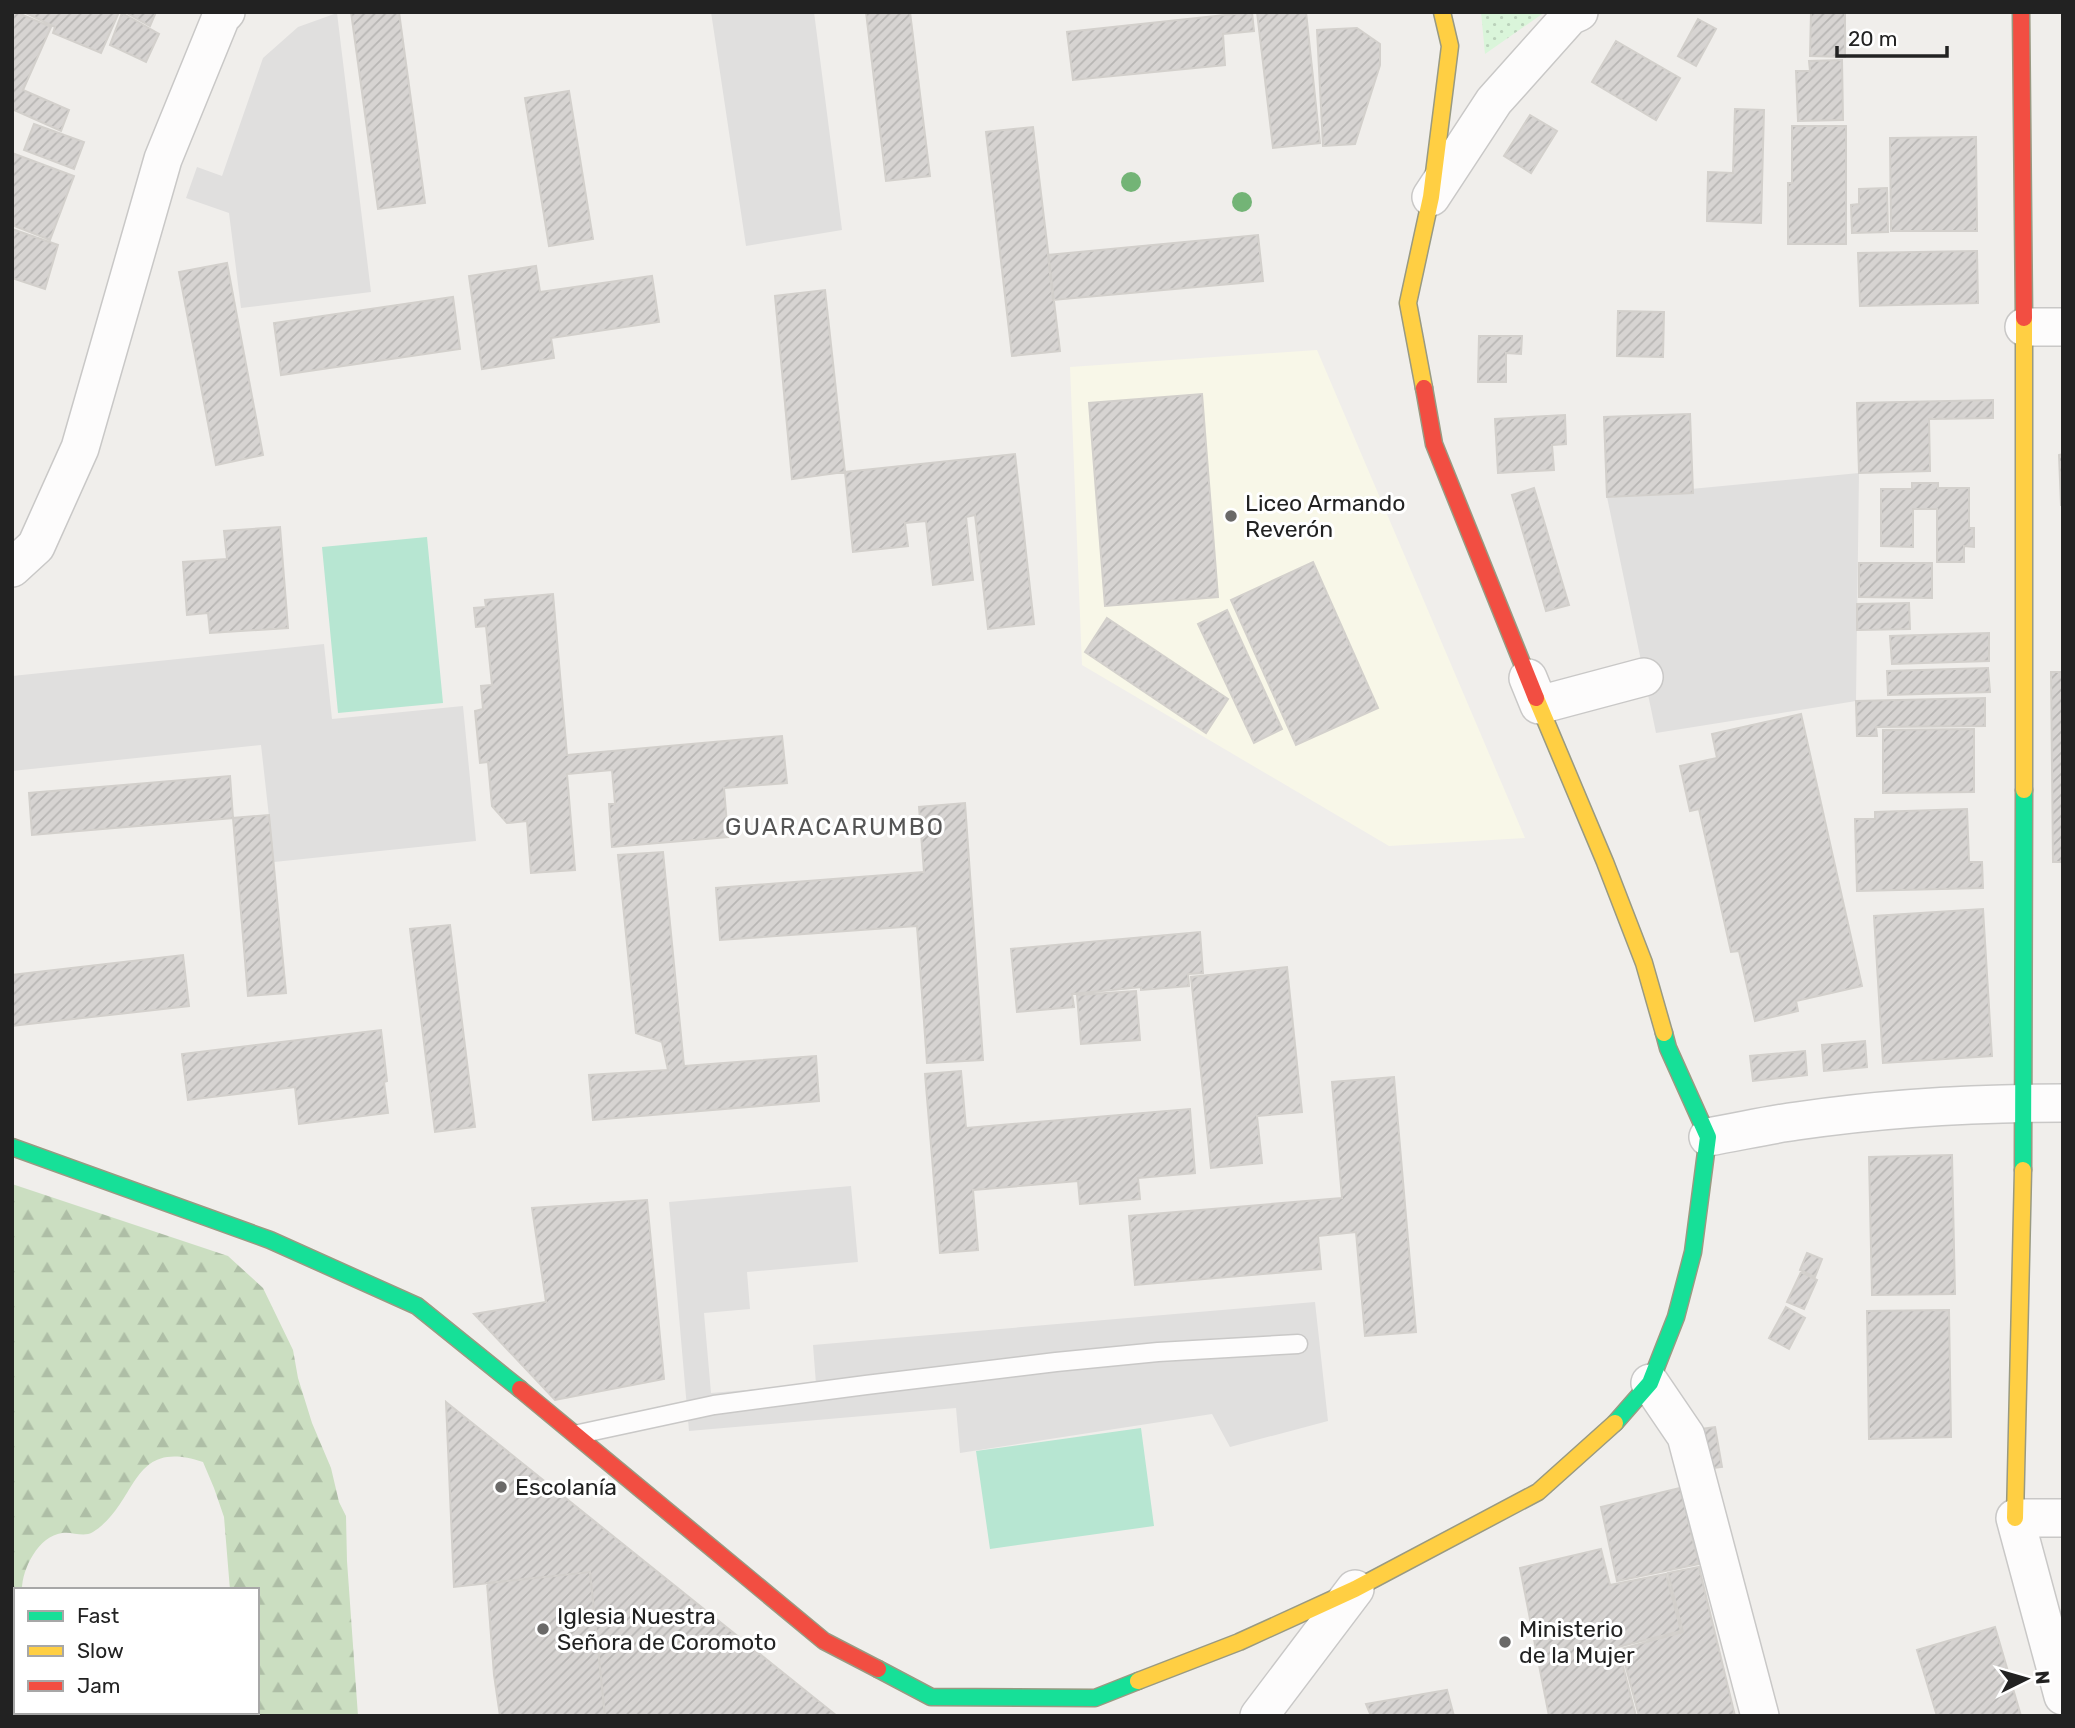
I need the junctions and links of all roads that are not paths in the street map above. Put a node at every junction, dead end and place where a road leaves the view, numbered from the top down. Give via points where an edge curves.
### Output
1 (226, 12) edge
2 (1442, 12) edge
3 (1579, 12) edge
4 (2021, 12) edge
5 (1431, 197) junction
6 (2024, 327) junction
7 (2063, 327) edge
8 (12, 568) edge
9 (1508, 632) joint
10 (1644, 677) dead end
11 (1539, 705) junction
12 (2024, 1103) junction
13 (2063, 1103) edge
14 (1708, 1137) junction
15 (12, 1147) edge
16 (1298, 1345) dead end
17 (1650, 1383) junction
18 (576, 1434) junction
19 (2015, 1518) junction
20 (2063, 1518) edge
21 (1355, 1589) junction
22 (2063, 1696) edge
23 (1259, 1716) edge
24 (1760, 1716) edge

1 - 8 street via 163,159 80,448 36,546
2 - 5 street via 1450,46
3 - 5 street via 1570,16 1494,101
4 - 6 street
5 - 9 street via 1408,303 1434,444
6 - 7 street
6 - 12 street
9 - 11 street
10 - 11 street
11 - 14 street via 1644,962 1668,1048
12 - 13 street
12 - 14 street via 1880,1111
12 - 19 street
14 - 17 street via 1693,1252 1676,1317
15 - 18 street via 270,1240 418,1307
16 - 18 lane via 1158,1352 866,1385 714,1405
17 - 21 street via 1608,1431 1538,1492
17 - 24 street via 1686,1436
18 - 21 street via 824,1642 931,1697 1095,1698 1239,1642
19 - 20 street
19 - 22 street
21 - 23 street

